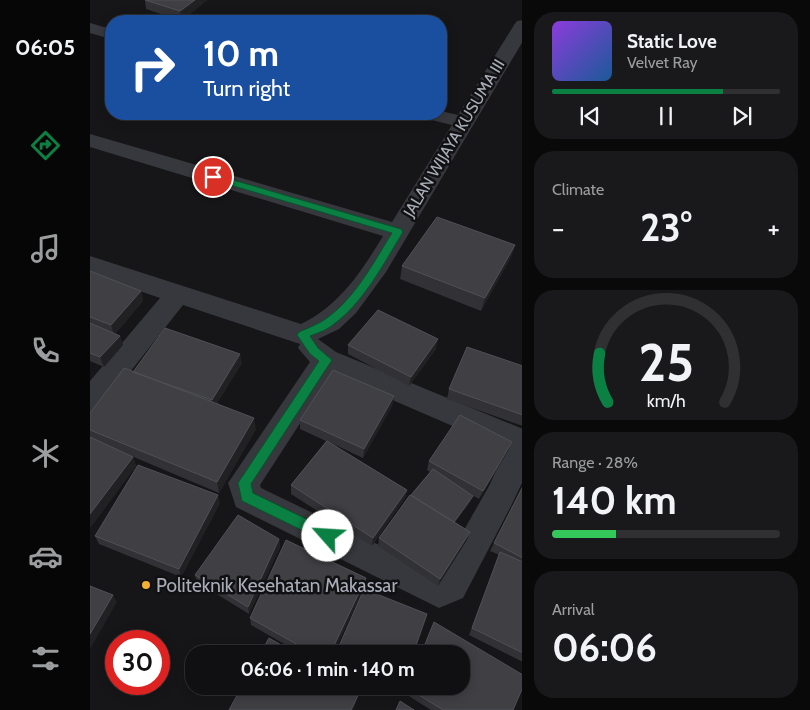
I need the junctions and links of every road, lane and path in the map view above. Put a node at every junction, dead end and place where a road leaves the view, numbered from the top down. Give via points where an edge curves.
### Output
1 (522, 25) edge
2 (90, 28) edge
3 (105, 32) edge
4 (464, 109) junction
5 (447, 112) edge
6 (90, 140) edge
7 (398, 232) junction
8 (90, 265) edge
9 (178, 295) junction
10 (303, 335) junction
11 (326, 360) junction
12 (90, 402) edge
13 (522, 445) edge

1 - 4 street, JALAN WIJAYA KUSUMA III
2 - 3 street
4 - 5 street
4 - 7 street, JALAN WIJAYA KUSUMA III
6 - 7 street
7 - 10 street, JALAN WIJAYA KUSUMA III via 347,306 330,322
8 - 9 street
9 - 10 street
9 - 12 street
10 - 11 street via 314,351
11 - 13 street
11 - 13 street via 244,483 247,497 439,591 451,586 500,496

